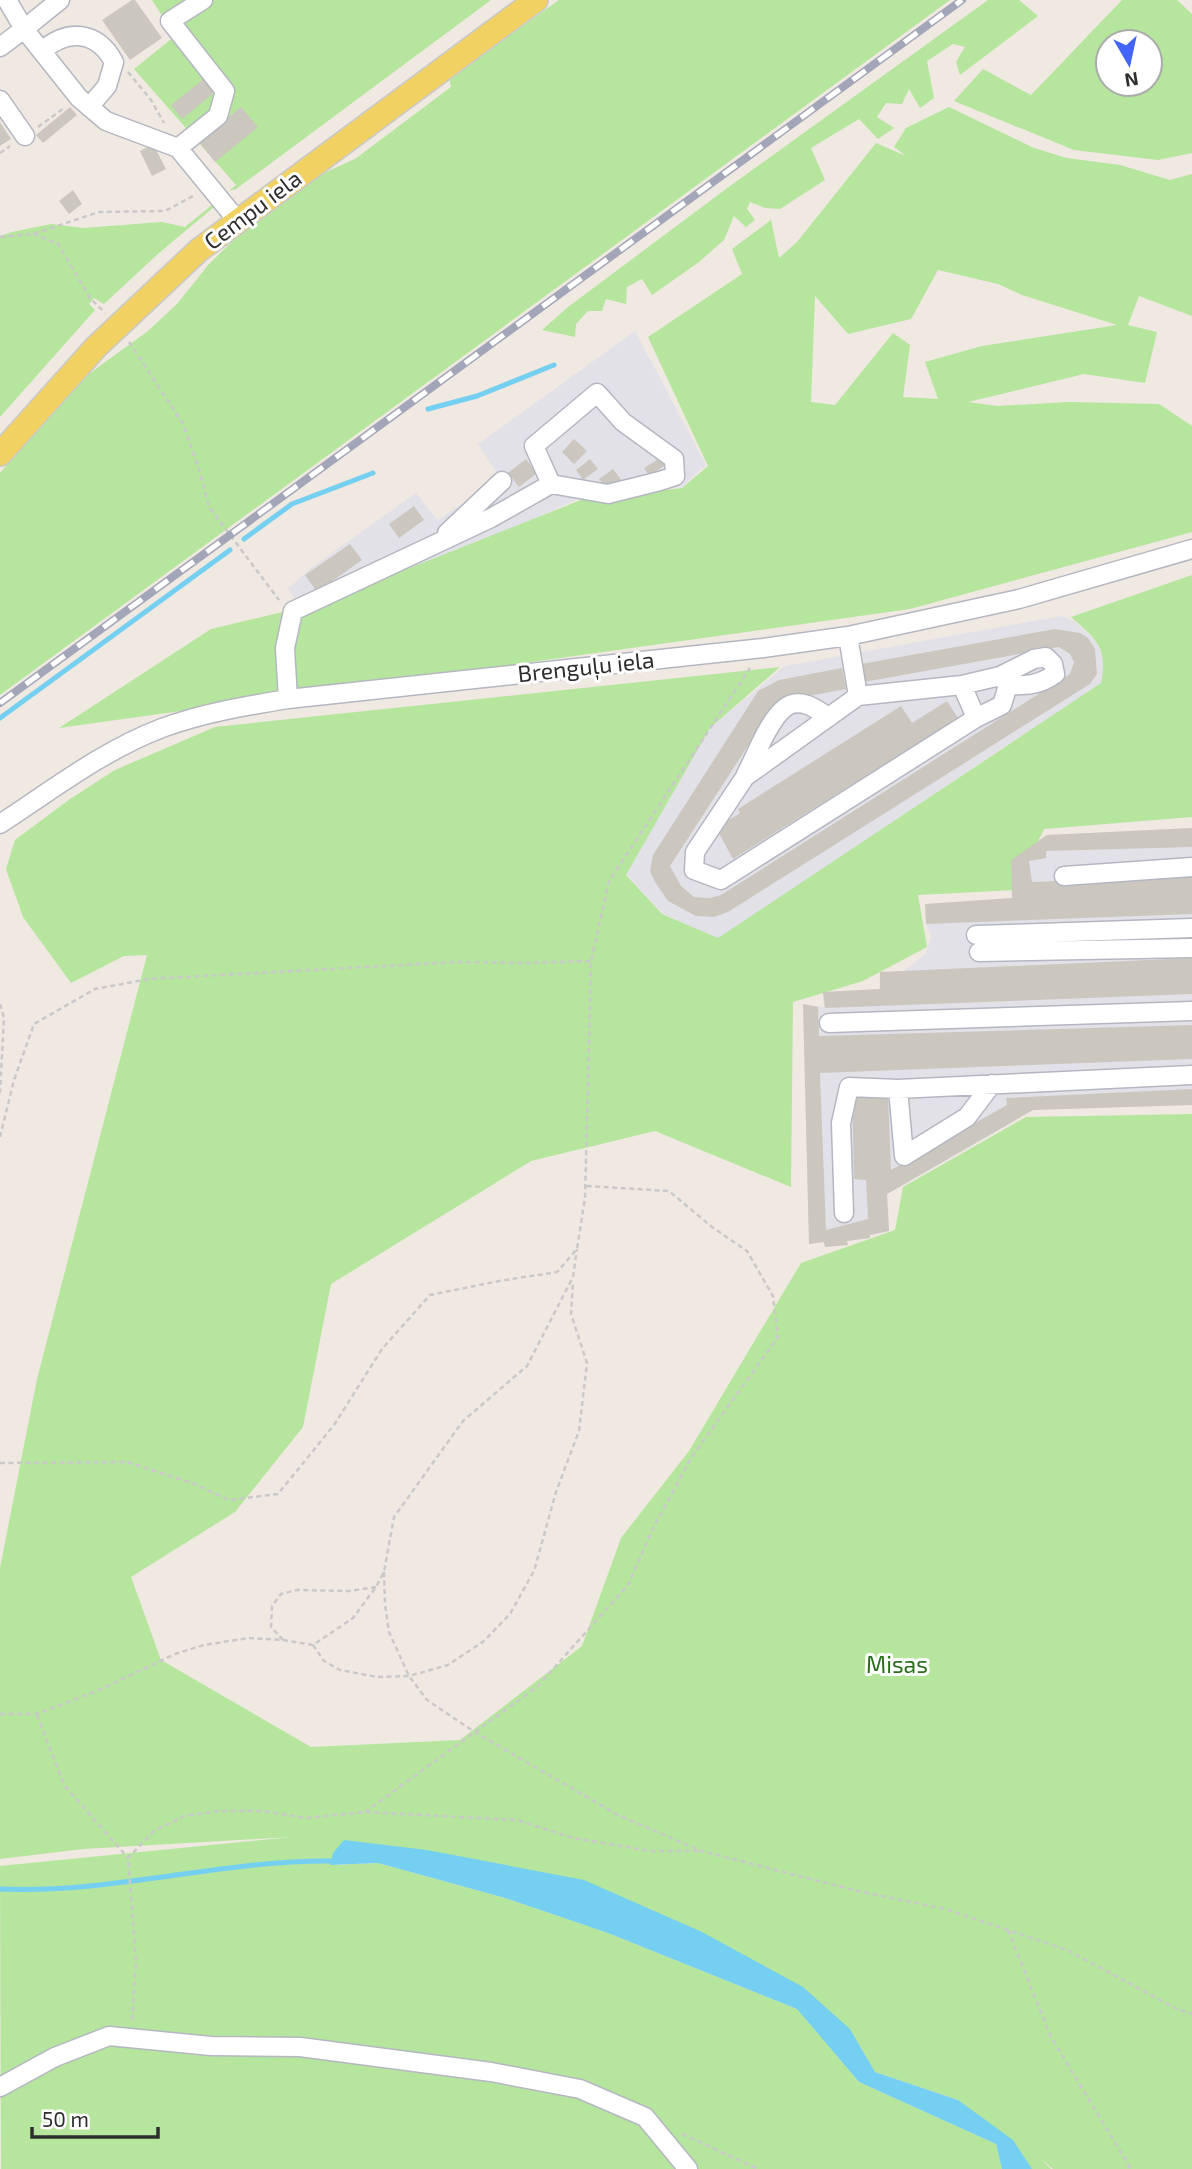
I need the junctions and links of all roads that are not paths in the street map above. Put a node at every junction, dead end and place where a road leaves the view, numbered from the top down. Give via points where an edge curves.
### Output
1 (7, 0) edge
2 (60, 0) edge
3 (203, 0) edge
4 (536, 0) edge
5 (24, 29) junction
6 (0, 47) edge
7 (43, 51) junction
8 (0, 100) edge
9 (89, 107) junction
10 (25, 136) dead end
11 (178, 148) junction
12 (237, 220) junction
13 (0, 454) edge
14 (502, 481) dead end
15 (551, 484) junction
16 (434, 545) junction
17 (1192, 549) edge
18 (848, 636) junction
19 (962, 685) junction
20 (858, 696) junction
21 (288, 699) junction
22 (829, 717) junction
23 (976, 718) junction
24 (745, 777) junction
25 (0, 824) edge
26 (1192, 867) edge
27 (1064, 876) dead end
28 (1192, 928) edge
29 (1192, 948) edge
30 (1192, 1011) edge
31 (830, 1023) dead end
32 (1192, 1075) edge
33 (992, 1084) junction
34 (898, 1089) junction
35 (844, 1213) dead end
36 (0, 2087) edge
37 (688, 2169) edge

1 - 5 street
2 - 5 street
3 - 11 street via 170,21 225,91 218,116
4 - 12 main road, Cempu iela
5 - 6 street
5 - 7 street
7 - 9 street
7 - 9 street via 54,40 71,35 94,38 110,53 114,62 107,86
8 - 10 street
9 - 11 street via 106,121
11 - 12 street
12 - 13 main road, Cempu iela via 118,325
14 - 16 street
15 - 15 street via 608,494 675,476 674,459 622,422 597,393 534,446
15 - 16 street
16 - 21 street via 293,611 285,648
17 - 18 street, Brenguļu iela via 1019,598
18 - 20 street
18 - 21 street, Brenguļu iela
19 - 20 street
19 - 23 street
19 - 23 street via 1004,680 1002,705
20 - 22 street
21 - 25 street, Brenguļu iela via 214,712 160,729 104,756
22 - 24 street
22 - 24 street via 808,705 792,704 775,718
23 - 24 street via 721,880 694,870 695,852
26 - 27 street
28 - 29 street via 977,944
30 - 31 street
32 - 33 street
33 - 34 street
33 - 34 street via 967,1117 904,1156
34 - 35 street via 849,1087 841,1123
36 - 37 street via 55,2057 109,2036 211,2046 300,2047 580,2089 645,2117

